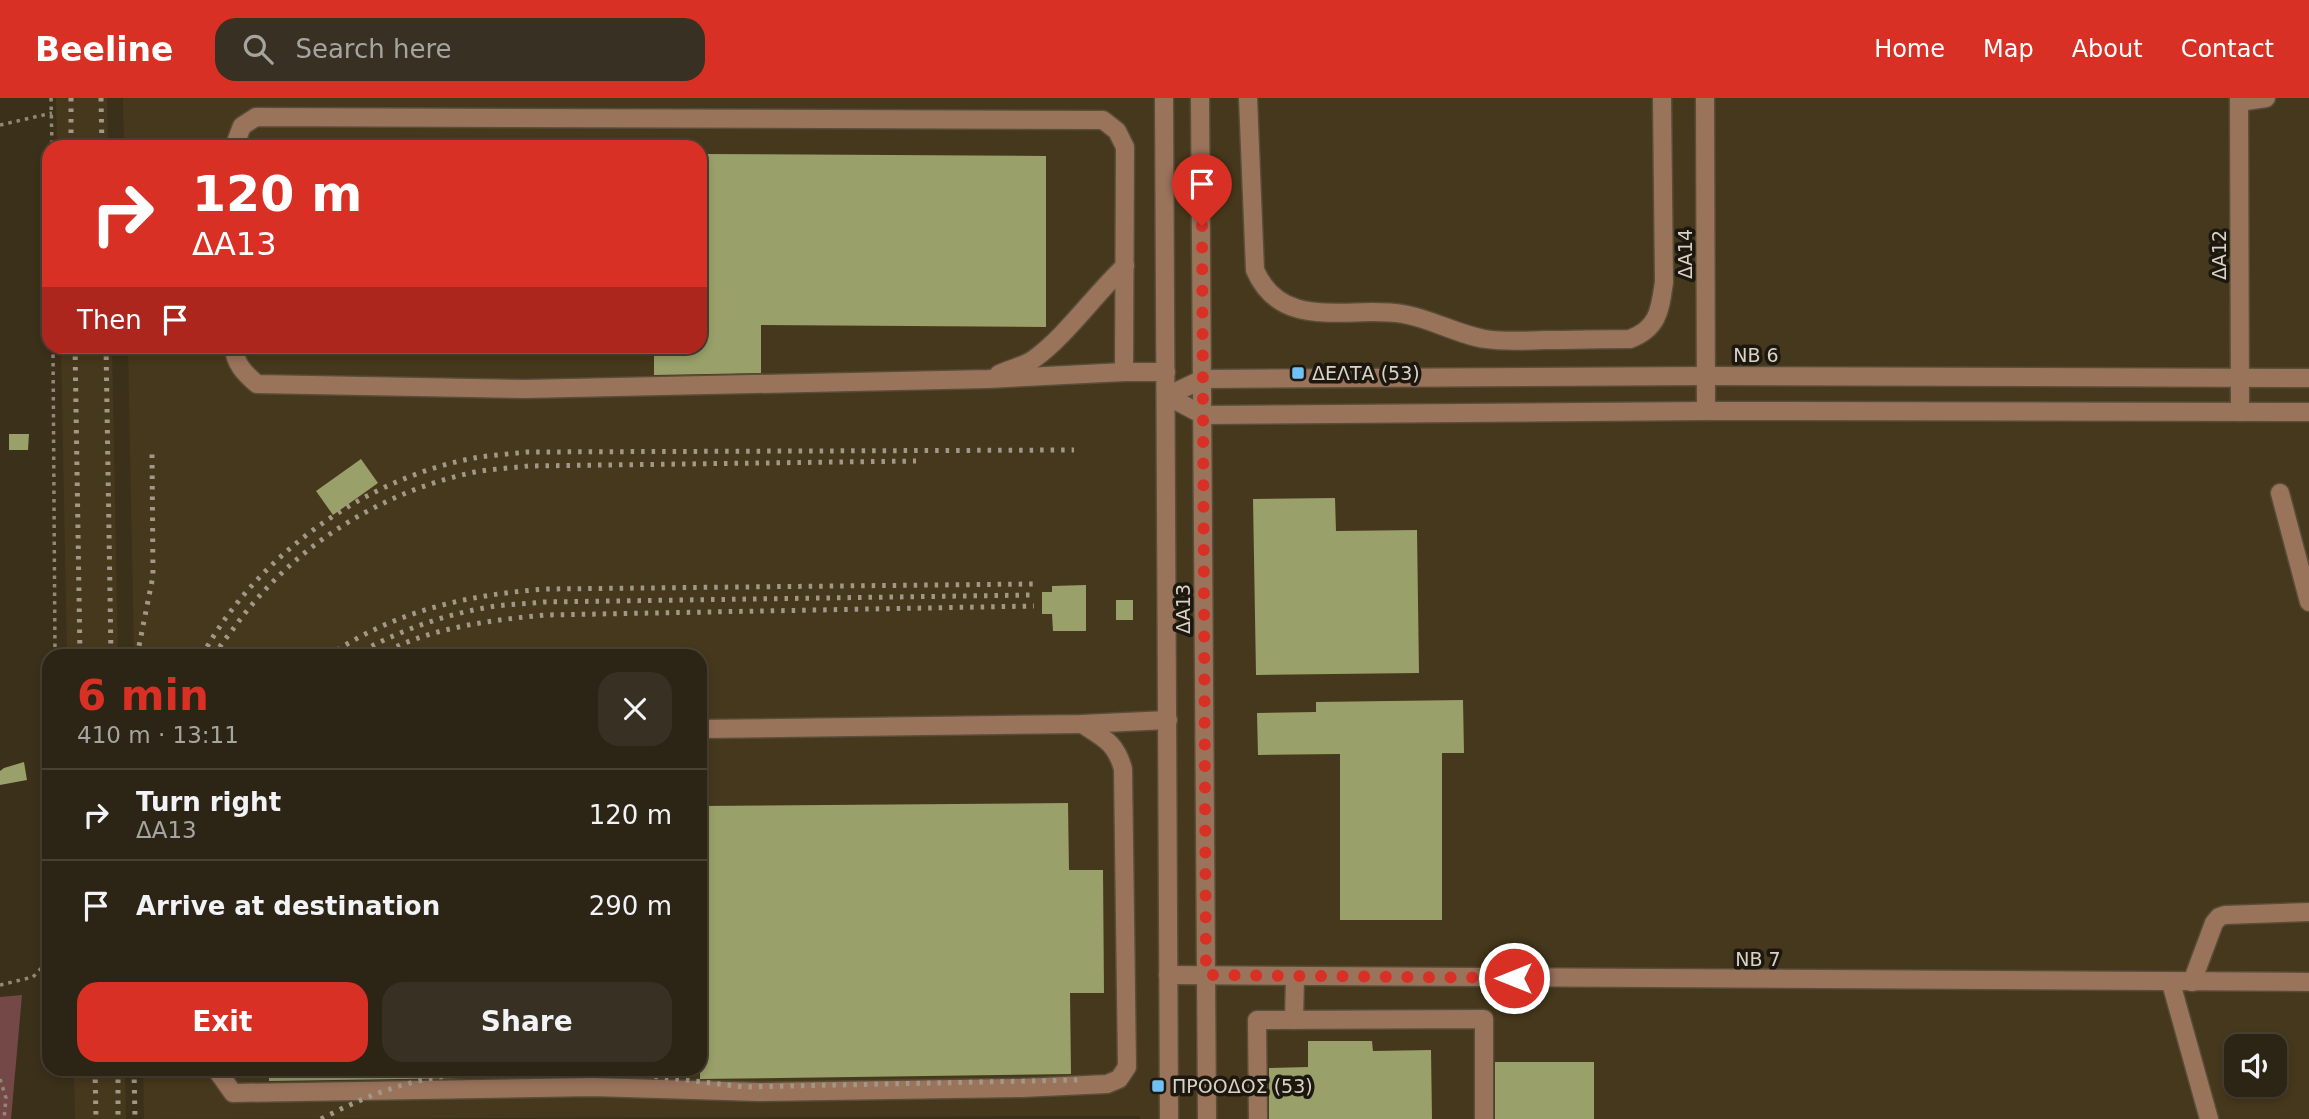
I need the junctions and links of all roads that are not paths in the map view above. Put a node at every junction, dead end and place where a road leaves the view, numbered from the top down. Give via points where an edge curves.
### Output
1 (1164, 98) edge
2 (1200, 98) edge
3 (1248, 98) edge
4 (1662, 98) edge
5 (1705, 98) edge
6 (2266, 98) edge
7 (2239, 100) edge
8 (236, 140) edge
9 (1125, 266) junction
10 (234, 354) edge
11 (1124, 372) junction
12 (1166, 372) junction
13 (1706, 376) junction
14 (2241, 377) junction
15 (2309, 378) edge
16 (988, 379) junction
17 (1203, 379) junction
18 (1167, 396) junction
19 (1706, 411) junction
20 (2240, 412) junction
21 (2309, 412) edge
22 (1203, 415) junction
23 (2280, 493) dead end
24 (2309, 601) edge
25 (1168, 720) junction
26 (1083, 724) junction
27 (707, 729) edge
28 (2309, 912) edge
29 (1168, 975) junction
30 (1206, 975) junction
31 (1294, 977) junction
32 (2192, 982) junction
33 (2309, 982) edge
34 (2171, 983) junction
35 (1294, 1020) junction
36 (221, 1076) edge
37 (1169, 1119) edge
38 (1207, 1119) edge
39 (1258, 1119) edge
40 (1484, 1119) edge
41 (2209, 1119) edge

1 - 12 street, ΔΑ13
2 - 17 street, ΔΑ13
3 - 4 street via 1255,270 1274,298 1314,312 1400,313 1464,334 1511,341 1630,338 1651,326 1659,312 1664,282
5 - 13 street, ΔΑ14
6 - 7 street
7 - 14 street, ΔΑ12
8 - 9 street via 242,126 256,117 1103,120 1117,131 1125,147
9 - 11 street
9 - 16 street via 1031,361
10 - 16 street via 243,373 257,384 525,389
11 - 12 street
11 - 16 street
12 - 18 street, ΔΑ13
13 - 14 street, ΝΒ 6
13 - 17 street, ΝΒ 6
13 - 19 street, ΔΑ14
14 - 15 street, ΝΒ 6
14 - 20 street, ΔΑ12
17 - 18 street
17 - 22 street, ΔΑ13
18 - 22 street
18 - 25 street, ΔΑ13
19 - 20 street
19 - 22 street
20 - 21 street
22 - 30 street, ΔΑ13
23 - 24 street
25 - 26 street
25 - 29 street, ΔΑ13
26 - 27 street
26 - 36 street via 1111,743 1123,769 1127,1067 1119,1079 1107,1084 773,1092 593,1087 233,1093
28 - 32 street via 2219,917
29 - 30 street, ΝΒ 7
29 - 37 street, ΔΑ13
30 - 31 street, ΝΒ 7
30 - 38 street, ΔΑ13
31 - 34 street, ΝΒ 7
31 - 35 street
32 - 33 street, ΝΒ 7
32 - 34 street, ΝΒ 7
34 - 41 street
35 - 39 street via 1257,1020
35 - 40 street via 1484,1019

